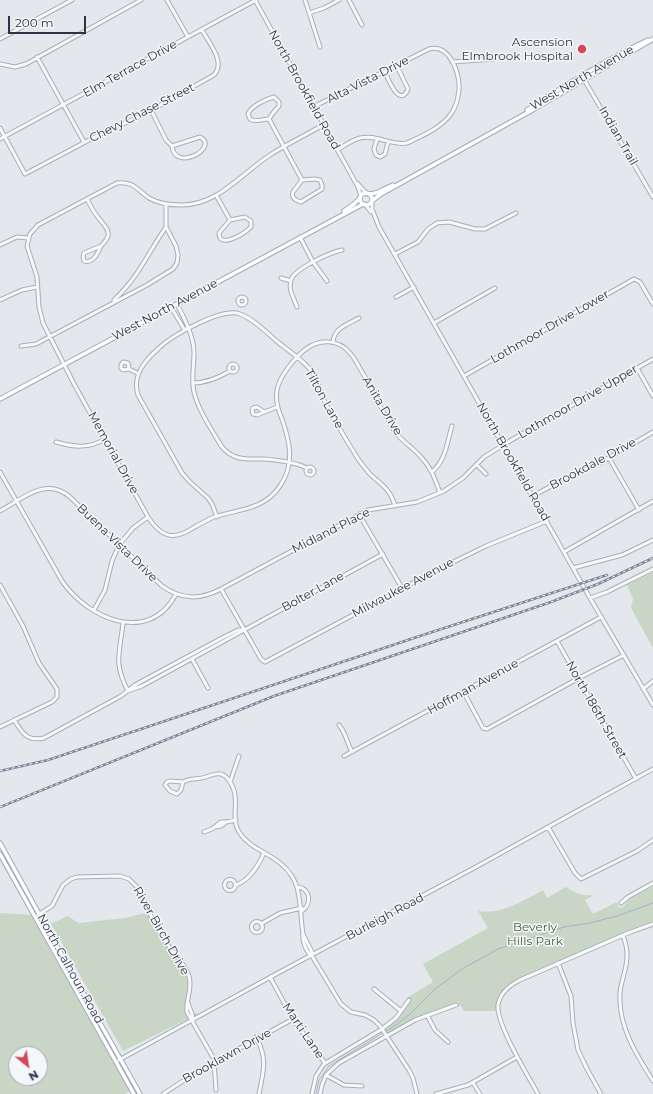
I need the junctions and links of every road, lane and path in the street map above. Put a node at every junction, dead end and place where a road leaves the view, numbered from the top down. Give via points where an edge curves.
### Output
1 (72, 0) edge
2 (141, 0) edge
3 (167, 0) edge
4 (255, 0) edge
5 (305, 0) edge
6 (339, 0) edge
7 (349, 0) edge
8 (309, 13) junction
9 (362, 25) dead end
10 (202, 30) junction
11 (188, 37) junction
12 (653, 38) edge
13 (0, 39) edge
14 (320, 47) dead end
15 (37, 57) junction
16 (494, 59) dead end
17 (452, 62) junction
18 (0, 64) edge
19 (397, 66) junction
20 (385, 72) junction
21 (583, 78) junction
22 (64, 104) junction
23 (313, 107) junction
24 (151, 110) junction
25 (269, 119) junction
26 (323, 125) junction
27 (0, 128) edge
28 (5, 136) junction
29 (0, 139) edge
30 (377, 139) junction
31 (84, 142) junction
32 (388, 142) junction
33 (172, 146) junction
34 (284, 146) junction
35 (337, 150) junction
36 (353, 179) junction
37 (302, 180) junction
38 (406, 180) junction
39 (216, 194) junction
40 (368, 194) junction
41 (360, 197) junction
42 (653, 197) edge
43 (87, 199) junction
44 (372, 201) junction
45 (166, 204) junction
46 (364, 204) junction
47 (516, 213) dead end
48 (375, 218) junction
49 (230, 220) junction
50 (330, 221) junction
51 (166, 227) junction
52 (300, 237) junction
53 (28, 238) junction
54 (0, 245) edge
55 (101, 246) junction
56 (342, 250) dead end
57 (395, 254) junction
58 (314, 262) junction
59 (281, 278) dead end
60 (290, 281) junction
61 (327, 281) dead end
62 (414, 287) junction
63 (38, 288) junction
64 (495, 288) dead end
65 (396, 297) dead end
66 (0, 300) edge
67 (112, 303) junction
68 (177, 304) junction
69 (653, 304) edge
70 (240, 305) dead end
71 (297, 307) dead end
72 (171, 308) junction
73 (238, 313) junction
74 (359, 318) dead end
75 (434, 323) junction
76 (188, 330) junction
77 (50, 337) junction
78 (333, 342) junction
79 (21, 346) dead end
80 (297, 357) junction
81 (653, 359) edge
82 (64, 365) junction
83 (637, 368) junction
84 (129, 369) dead end
85 (230, 371) dead end
86 (138, 373) junction
87 (464, 376) junction
88 (193, 384) junction
89 (653, 396) edge
90 (0, 399) edge
91 (277, 407) junction
92 (264, 412) dead end
93 (452, 426) dead end
94 (653, 432) edge
95 (105, 439) junction
96 (56, 442) dead end
97 (503, 445) junction
98 (609, 458) junction
99 (290, 463) junction
100 (477, 465) junction
101 (307, 468) dead end
102 (0, 472) edge
103 (432, 472) junction
104 (486, 474) dead end
105 (440, 493) junction
106 (533, 496) junction
107 (653, 501) edge
108 (17, 502) junction
109 (395, 506) junction
110 (639, 510) junction
111 (0, 511) edge
112 (359, 514) junction
113 (148, 517) junction
114 (217, 517) junction
115 (547, 521) junction
116 (653, 540) edge
117 (119, 545) junction
118 (564, 552) junction
119 (383, 554) junction
120 (573, 568) junction
121 (653, 569) edge
122 (0, 585) edge
123 (402, 588) junction
124 (221, 589) junction
125 (176, 594) junction
126 (590, 598) junction
127 (94, 610) junction
128 (601, 617) junction
129 (123, 623) junction
130 (244, 630) junction
131 (557, 641) junction
132 (190, 655) junction
133 (624, 655) junction
134 (192, 659) junction
135 (579, 678) junction
136 (653, 681) edge
137 (208, 688) dead end
138 (643, 688) junction
139 (128, 691) junction
140 (463, 692) junction
141 (653, 705) edge
142 (14, 720) junction
143 (339, 725) dead end
144 (0, 726) edge
145 (352, 752) junction
146 (239, 756) dead end
147 (344, 756) dead end
148 (653, 769) edge
149 (636, 779) junction
150 (183, 782) junction
151 (230, 782) junction
152 (236, 820) junction
153 (548, 827) junction
154 (204, 832) dead end
155 (653, 840) edge
156 (0, 843) edge
157 (264, 853) junction
158 (0, 854) edge
159 (653, 883) edge
160 (236, 884) dead end
161 (297, 887) junction
162 (621, 903) dead end
163 (302, 909) junction
164 (39, 914) junction
165 (34, 916) junction
166 (261, 924) dead end
167 (653, 924) edge
168 (623, 935) junction
169 (312, 956) junction
170 (558, 963) junction
171 (270, 977) junction
172 (374, 989) dead end
173 (409, 1000) dead end
174 (456, 1005) dead end
175 (401, 1011) junction
176 (427, 1015) junction
177 (293, 1019) junction
178 (192, 1020) junction
179 (384, 1033) junction
180 (257, 1039) junction
181 (448, 1042) dead end
182 (517, 1057) junction
183 (120, 1059) junction
184 (116, 1062) junction
185 (214, 1062) junction
186 (326, 1063) junction
187 (326, 1075) junction
188 (653, 1081) edge
189 (473, 1083) junction
190 (362, 1086) dead end
191 (216, 1090) dead end
192 (134, 1094) edge
193 (140, 1094) edge
194 (163, 1094) edge
195 (259, 1094) edge
196 (312, 1094) edge
197 (320, 1094) edge
198 (417, 1094) edge
199 (436, 1094) edge
200 (480, 1094) edge
201 (538, 1094) edge
202 (601, 1094) edge

1 - 13 street
2 - 15 street
3 - 11 street
4 - 10 street, Elm Terrace Drive
4 - 23 street, North Brookfield Road
5 - 8 street
6 - 8 street
7 - 9 street
8 - 14 street
10 - 11 street, Elm Terrace Drive
10 - 24 street, Chevy Chase Street via 218,60 217,72 208,80
11 - 22 street, Elm Terrace Drive
12 - 21 main road, West North Avenue via 619,54
15 - 18 street via 19,66
15 - 22 street
16 - 17 street
17 - 19 street, Alta Vista Drive via 445,52 435,48
17 - 32 street via 459,89 456,106 448,118 436,128 407,143
19 - 20 street, Alta Vista Drive
19 - 20 street via 408,89 403,95 395,92
20 - 23 street, Alta Vista Drive
21 - 38 main road, West North Avenue
21 - 42 street, Indian Trail
22 - 28 street, Elm Terrace Drive
22 - 31 street
23 - 26 street, North Brookfield Road
24 - 31 street, Chevy Chase Street
24 - 33 street via 166,140
25 - 25 street via 280,106 280,102 274,98 248,112 249,118 253,121
25 - 34 street
26 - 34 street
26 - 35 street, North Brookfield Road
27 - 28 street
28 - 29 street, Elm Terrace Drive
28 - 31 street, Chevy Chase Street via 25,174
30 - 32 street
30 - 32 street via 374,152 380,157 384,154
30 - 35 street via 360,138
33 - 33 street via 176,156 185,158 203,150 206,144 200,137
34 - 37 street
34 - 39 street via 260,161 237,182
35 - 36 street, North Brookfield Road
36 - 40 street, North Brookfield Road
36 - 41 street, North Brookfield Road
37 - 37 street via 292,194 301,202 322,189 320,180
38 - 40 main road, West North Avenue via 374,194
38 - 44 main road, West North Avenue
39 - 45 street via 187,205
39 - 49 street
40 - 41 main road, West North Avenue
40 - 44 main road via 372,196
41 - 46 main road
41 - 50 main road, West North Avenue via 352,206
43 - 45 street via 110,186 123,183 132,185 150,198
43 - 53 street via 38,225
43 - 55 street via 108,230 108,236
44 - 46 main road, West North Avenue
44 - 48 street, North Brookfield Road
45 - 51 street
46 - 48 street, North Brookfield Road
46 - 50 main road, West North Avenue
47 - 57 street via 485,229 449,222 437,223 428,229 418,242
48 - 57 street, North Brookfield Road
49 - 49 street via 218,233 223,241 230,240 251,227 251,220 245,217
50 - 52 main road, West North Avenue
51 - 67 street via 138,273
51 - 67 street via 178,251 175,266 166,274
52 - 58 street
52 - 68 main road, West North Avenue
53 - 54 street via 17,237
53 - 63 street, Memorial Drive via 27,248 36,269
55 - 55 street via 84,253 84,261 91,261
56 - 58 street
57 - 62 street, North Brookfield Road
58 - 60 street via 295,273
58 - 61 street
59 - 60 street
60 - 71 street via 290,289
62 - 65 street
62 - 75 street, North Brookfield Road
63 - 66 street via 22,290
63 - 77 street, Memorial Drive via 42,318
64 - 75 street
67 - 77 street
68 - 72 main road, West North Avenue
68 - 76 street via 187,322
69 - 87 street, Lothmoor Drive Lower via 636,279 628,282
70 - 73 street
72 - 76 street via 184,329
72 - 82 main road, West North Avenue
73 - 76 street via 216,316
73 - 80 street, Tilton Lane
74 - 78 street via 336,332
75 - 87 street, North Brookfield Road
76 - 86 street via 160,347 147,359
76 - 88 street via 194,350
77 - 79 street via 32,345
77 - 82 street, Memorial Drive
78 - 80 street via 316,343
78 - 103 street, Anita Drive via 345,348 353,357 396,433 420,455
80 - 91 street via 279,382
80 - 109 street, Tilton Lane via 314,375 323,398 356,455 368,472 388,490
81 - 83 street, Lothmoor Drive Upper
82 - 90 main road, West North Avenue
82 - 95 street, Memorial Drive
83 - 89 street
83 - 97 street, Lothmoor Drive Upper
84 - 86 street
85 - 88 street via 214,379
86 - 114 street via 136,390 144,406 182,473 208,498
87 - 97 street, North Brookfield Road
88 - 99 street via 197,403 228,453 241,459
91 - 92 street
91 - 99 street via 289,440
93 - 103 street via 444,455
94 - 98 street, Brookdale Drive
95 - 96 street via 82,447
95 - 113 street, Memorial Drive
97 - 100 street, Midland Place via 484,457
97 - 106 street, North Brookfield Road
98 - 106 street, Brookdale Drive
98 - 110 street
99 - 101 street
99 - 114 street via 284,480 271,497 251,508
100 - 104 street
100 - 105 street, Midland Place
102 - 108 street
103 - 105 street, Anita Drive
105 - 109 street, Midland Place via 417,502
106 - 115 street, North Brookfield Road
107 - 110 street
108 - 111 street, Buena Vista Drive
108 - 117 street, Buena Vista Drive via 42,489 60,490
108 - 127 street via 66,587
109 - 112 street, Midland Place via 371,509
110 - 118 street
112 - 119 street
112 - 124 street, Midland Place
113 - 114 street, Memorial Drive via 158,531 169,535 182,534 202,522
113 - 117 street via 133,528
115 - 118 street, North Brookfield Road
115 - 123 street, Milwaukee Avenue via 465,556
116 - 120 street via 622,555
117 - 125 street, Buena Vista Drive via 158,583
117 - 127 street via 105,590
118 - 120 street, North Brookfield Road
119 - 123 street
119 - 130 street, Bolter Lane
120 - 126 street, North Brookfield Road
121 - 126 street
122 - 142 street via 23,626 39,663 58,692 54,700
123 - 130 street, Milwaukee Avenue via 268,661 263,661
124 - 125 street, Buena Vista Drive via 200,597
124 - 130 street
125 - 129 street via 165,610 153,618
126 - 128 street, North Brookfield Road
127 - 129 street
128 - 131 street, Hoffman Avenue
128 - 133 street, North Brookfield Road
129 - 139 street via 118,661 120,674
130 - 132 street, Bolter Lane via 238,630
130 - 134 street, Bolter Lane
131 - 135 street, North 186th Street
131 - 140 street, Hoffman Avenue
132 - 134 street
132 - 139 street, Bolter Lane
133 - 135 street
133 - 138 street, North Brookfield Road
134 - 137 street
134 - 139 street, Bolter Lane
135 - 140 street via 485,729
135 - 149 street, North 186th Street
136 - 138 street
138 - 141 street, North Brookfield Road
139 - 142 street, Bolter Lane via 41,739 24,735
140 - 145 street, Hoffman Avenue
142 - 144 street
143 - 145 street
145 - 147 street, Hoffman Avenue
146 - 151 street
148 - 149 street, Burleigh Road
149 - 153 street, Burleigh Road
150 - 150 street via 181,790 176,794 170,792 165,785 170,781
150 - 151 street via 188,778 205,778 217,774 226,777
151 - 152 street via 236,797
152 - 154 street via 219,822
152 - 157 street via 237,828 243,837
153 - 155 street via 579,879 637,851
153 - 169 street, Burleigh Road
156 - 164 main road, North Calhoun Road
157 - 160 street via 253,872
157 - 161 street via 284,868
158 - 165 main road, North Calhoun Road
159 - 162 street
161 - 163 street
161 - 163 street via 304,888 309,898 308,905
163 - 166 street via 280,913
163 - 169 street via 302,937
164 - 165 street, River Birch Drive
164 - 178 street, River Birch Drive via 52,906 61,887 71,879 114,876 129,879 138,888 161,935 188,973 190,986 186,1008
164 - 183 main road, North Calhoun Road
165 - 184 main road, North Calhoun Road
167 - 168 street
168 - 170 street
168 - 188 street via 628,954 620,993 621,1012 630,1040
169 - 171 street, Burleigh Road
169 - 179 street via 343,1007 370,1017
170 - 182 street via 512,985 500,999 500,1017
170 - 202 street via 571,996 578,1050
171 - 177 street, Marti Lane
171 - 178 street, Burleigh Road
172 - 175 street
173 - 175 street
174 - 176 street
175 - 179 street
176 - 179 street
176 - 181 street via 435,1030
177 - 180 street, Brooklawn Drive
177 - 186 street, Marti Lane
178 - 183 street, Burleigh Road
178 - 185 street, River Birch Drive
179 - 186 street
179 - 187 street via 339,1063
179 - 198 street via 409,1070
180 - 185 street, Brooklawn Drive
180 - 195 street via 264,1063
182 - 189 street
182 - 201 street
183 - 184 street, Burleigh Road
183 - 193 main road, North Calhoun Road
184 - 192 main road, North Calhoun Road
185 - 191 street
185 - 194 street, Brooklawn Drive
186 - 196 street via 316,1076
187 - 190 street via 344,1085
187 - 197 street
189 - 199 street
189 - 200 street

